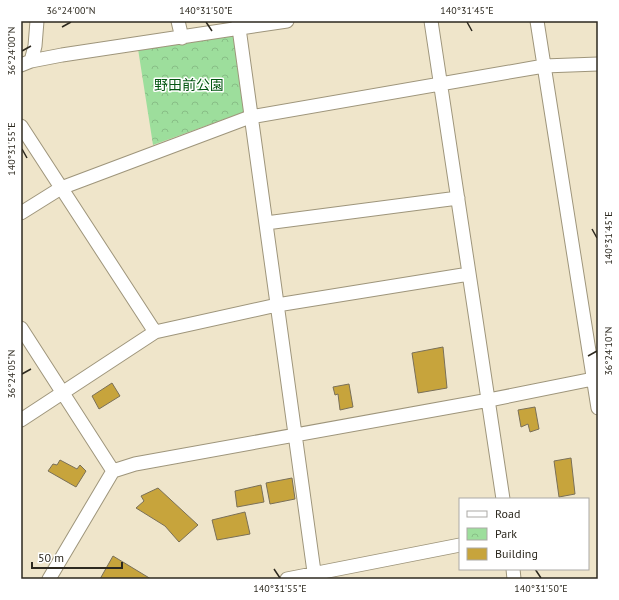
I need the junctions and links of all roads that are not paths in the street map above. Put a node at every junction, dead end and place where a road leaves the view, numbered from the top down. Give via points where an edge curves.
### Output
1 (37, 21) edge
2 (178, 21) edge
3 (287, 21) edge
4 (431, 21) edge
5 (538, 21) edge
6 (238, 25) edge
7 (182, 38) junction
8 (26, 63) edge
9 (598, 64) edge
10 (544, 66) junction
11 (440, 84) junction
12 (250, 117) junction
13 (21, 126) edge
14 (61, 188) junction
15 (458, 198) junction
16 (21, 214) edge
17 (266, 223) junction
18 (469, 274) junction
19 (277, 305) junction
20 (21, 328) edge
21 (155, 332) junction
22 (596, 378) edge
23 (62, 393) junction
24 (489, 400) junction
25 (598, 408) edge
26 (21, 420) edge
27 (296, 434) junction
28 (113, 471) junction
29 (503, 498) edge
30 (459, 545) edge
31 (315, 576) edge
32 (49, 579) edge
33 (287, 579) edge

1 - 8 street via 35,46
2 - 7 street
3 - 6 street
4 - 11 street
5 - 10 street
6 - 7 street
6 - 12 street
7 - 8 street via 62,55
9 - 10 street
10 - 11 street
10 - 22 street
11 - 12 street
11 - 15 street
12 - 14 street
12 - 17 street
13 - 14 street
14 - 16 street
14 - 21 street
15 - 17 street
15 - 18 street
17 - 19 street
18 - 19 street
18 - 24 street
19 - 21 street
19 - 27 street
20 - 23 street
21 - 23 street
22 - 24 street
22 - 25 street
23 - 26 street
23 - 28 street
24 - 27 street
24 - 29 street
27 - 28 street via 135,464
27 - 31 street
28 - 32 street
30 - 31 street
31 - 33 street

